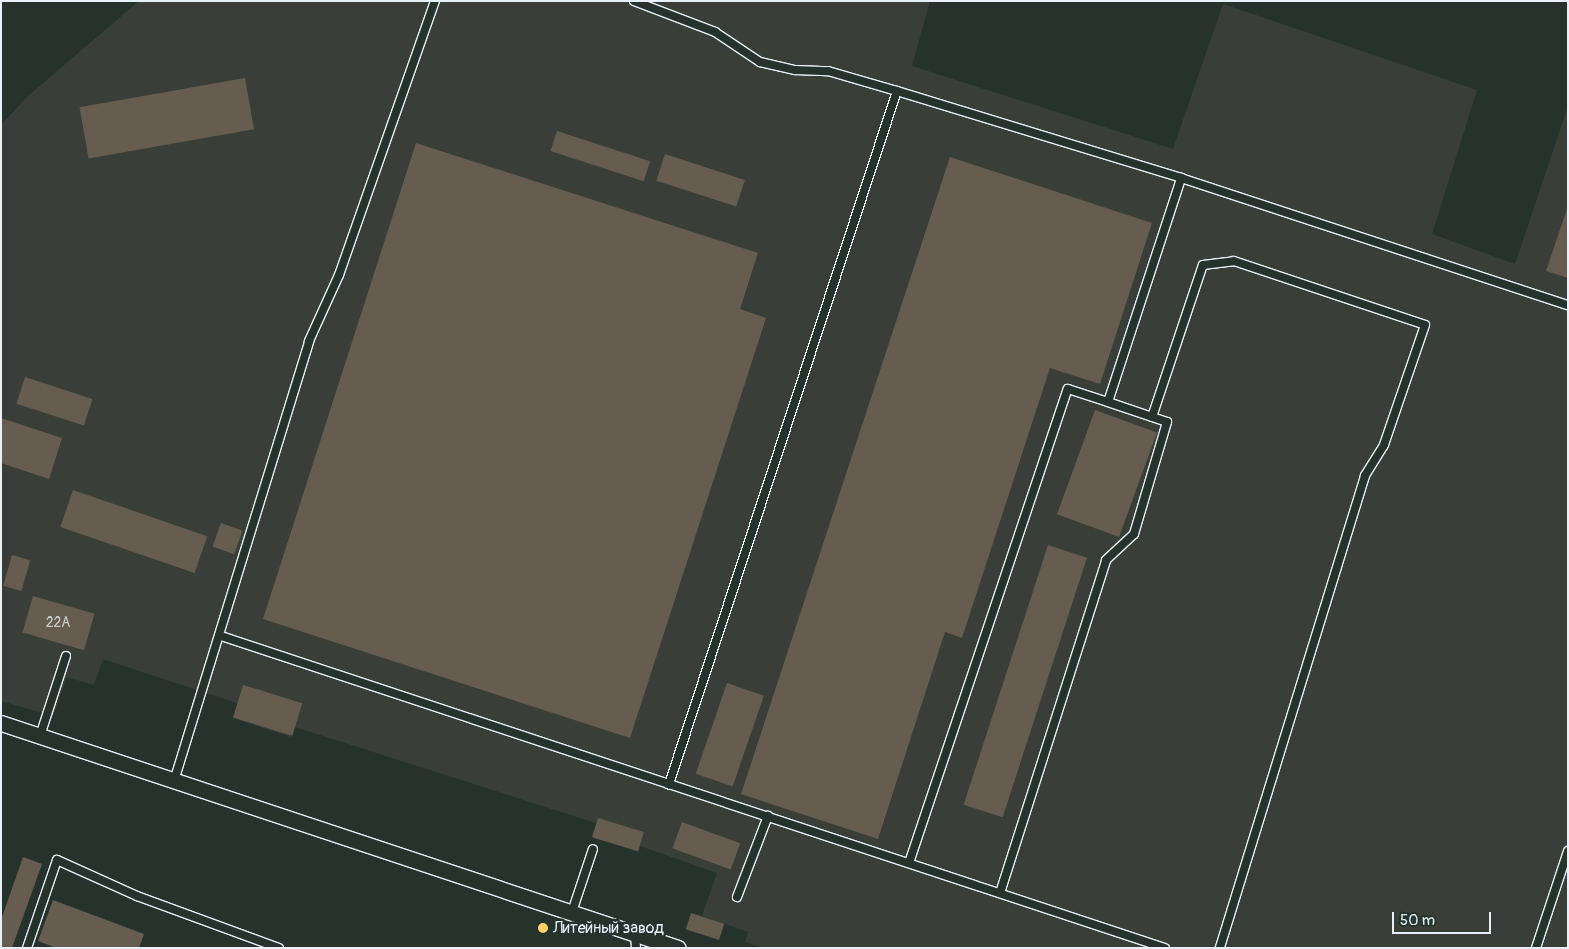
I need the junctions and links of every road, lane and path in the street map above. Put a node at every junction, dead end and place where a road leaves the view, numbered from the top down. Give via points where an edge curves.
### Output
1 (435, 1) edge
2 (634, 1) edge
3 (897, 91) junction
4 (1181, 178) junction
5 (1568, 305) edge
6 (1108, 402) junction
7 (1152, 417) junction
8 (221, 636) junction
9 (66, 656) dead end
10 (1, 723) edge
11 (40, 736) junction
12 (174, 781) junction
13 (670, 784) junction
14 (768, 816) junction
15 (593, 849) dead end
16 (1568, 851) edge
17 (909, 863) junction
18 (1000, 893) junction
19 (737, 897) dead end
20 (572, 912) junction
21 (636, 941) edge
22 (27, 948) edge
23 (279, 948) edge
24 (678, 948) edge
25 (1165, 948) edge
26 (1220, 948) edge
27 (1536, 948) edge

1 - 8 lane via 339,275 309,342
2 - 3 lane via 715,32 760,62 794,70 828,71
3 - 4 lane
3 - 13 lane
4 - 5 lane
4 - 6 lane
6 - 7 lane
6 - 17 lane via 1068,390
7 - 18 lane via 1167,422 1134,534 1106,560
7 - 26 lane via 1203,265 1234,261 1425,325 1384,445 1365,476
8 - 12 lane
8 - 13 lane
9 - 11 lane
10 - 11 street
11 - 12 street
12 - 20 street
13 - 14 lane
14 - 17 lane
14 - 19 lane
15 - 20 lane
16 - 27 lane
17 - 18 lane
18 - 25 lane
20 - 21 street
21 - 24 street
22 - 23 lane via 57,860 137,896

